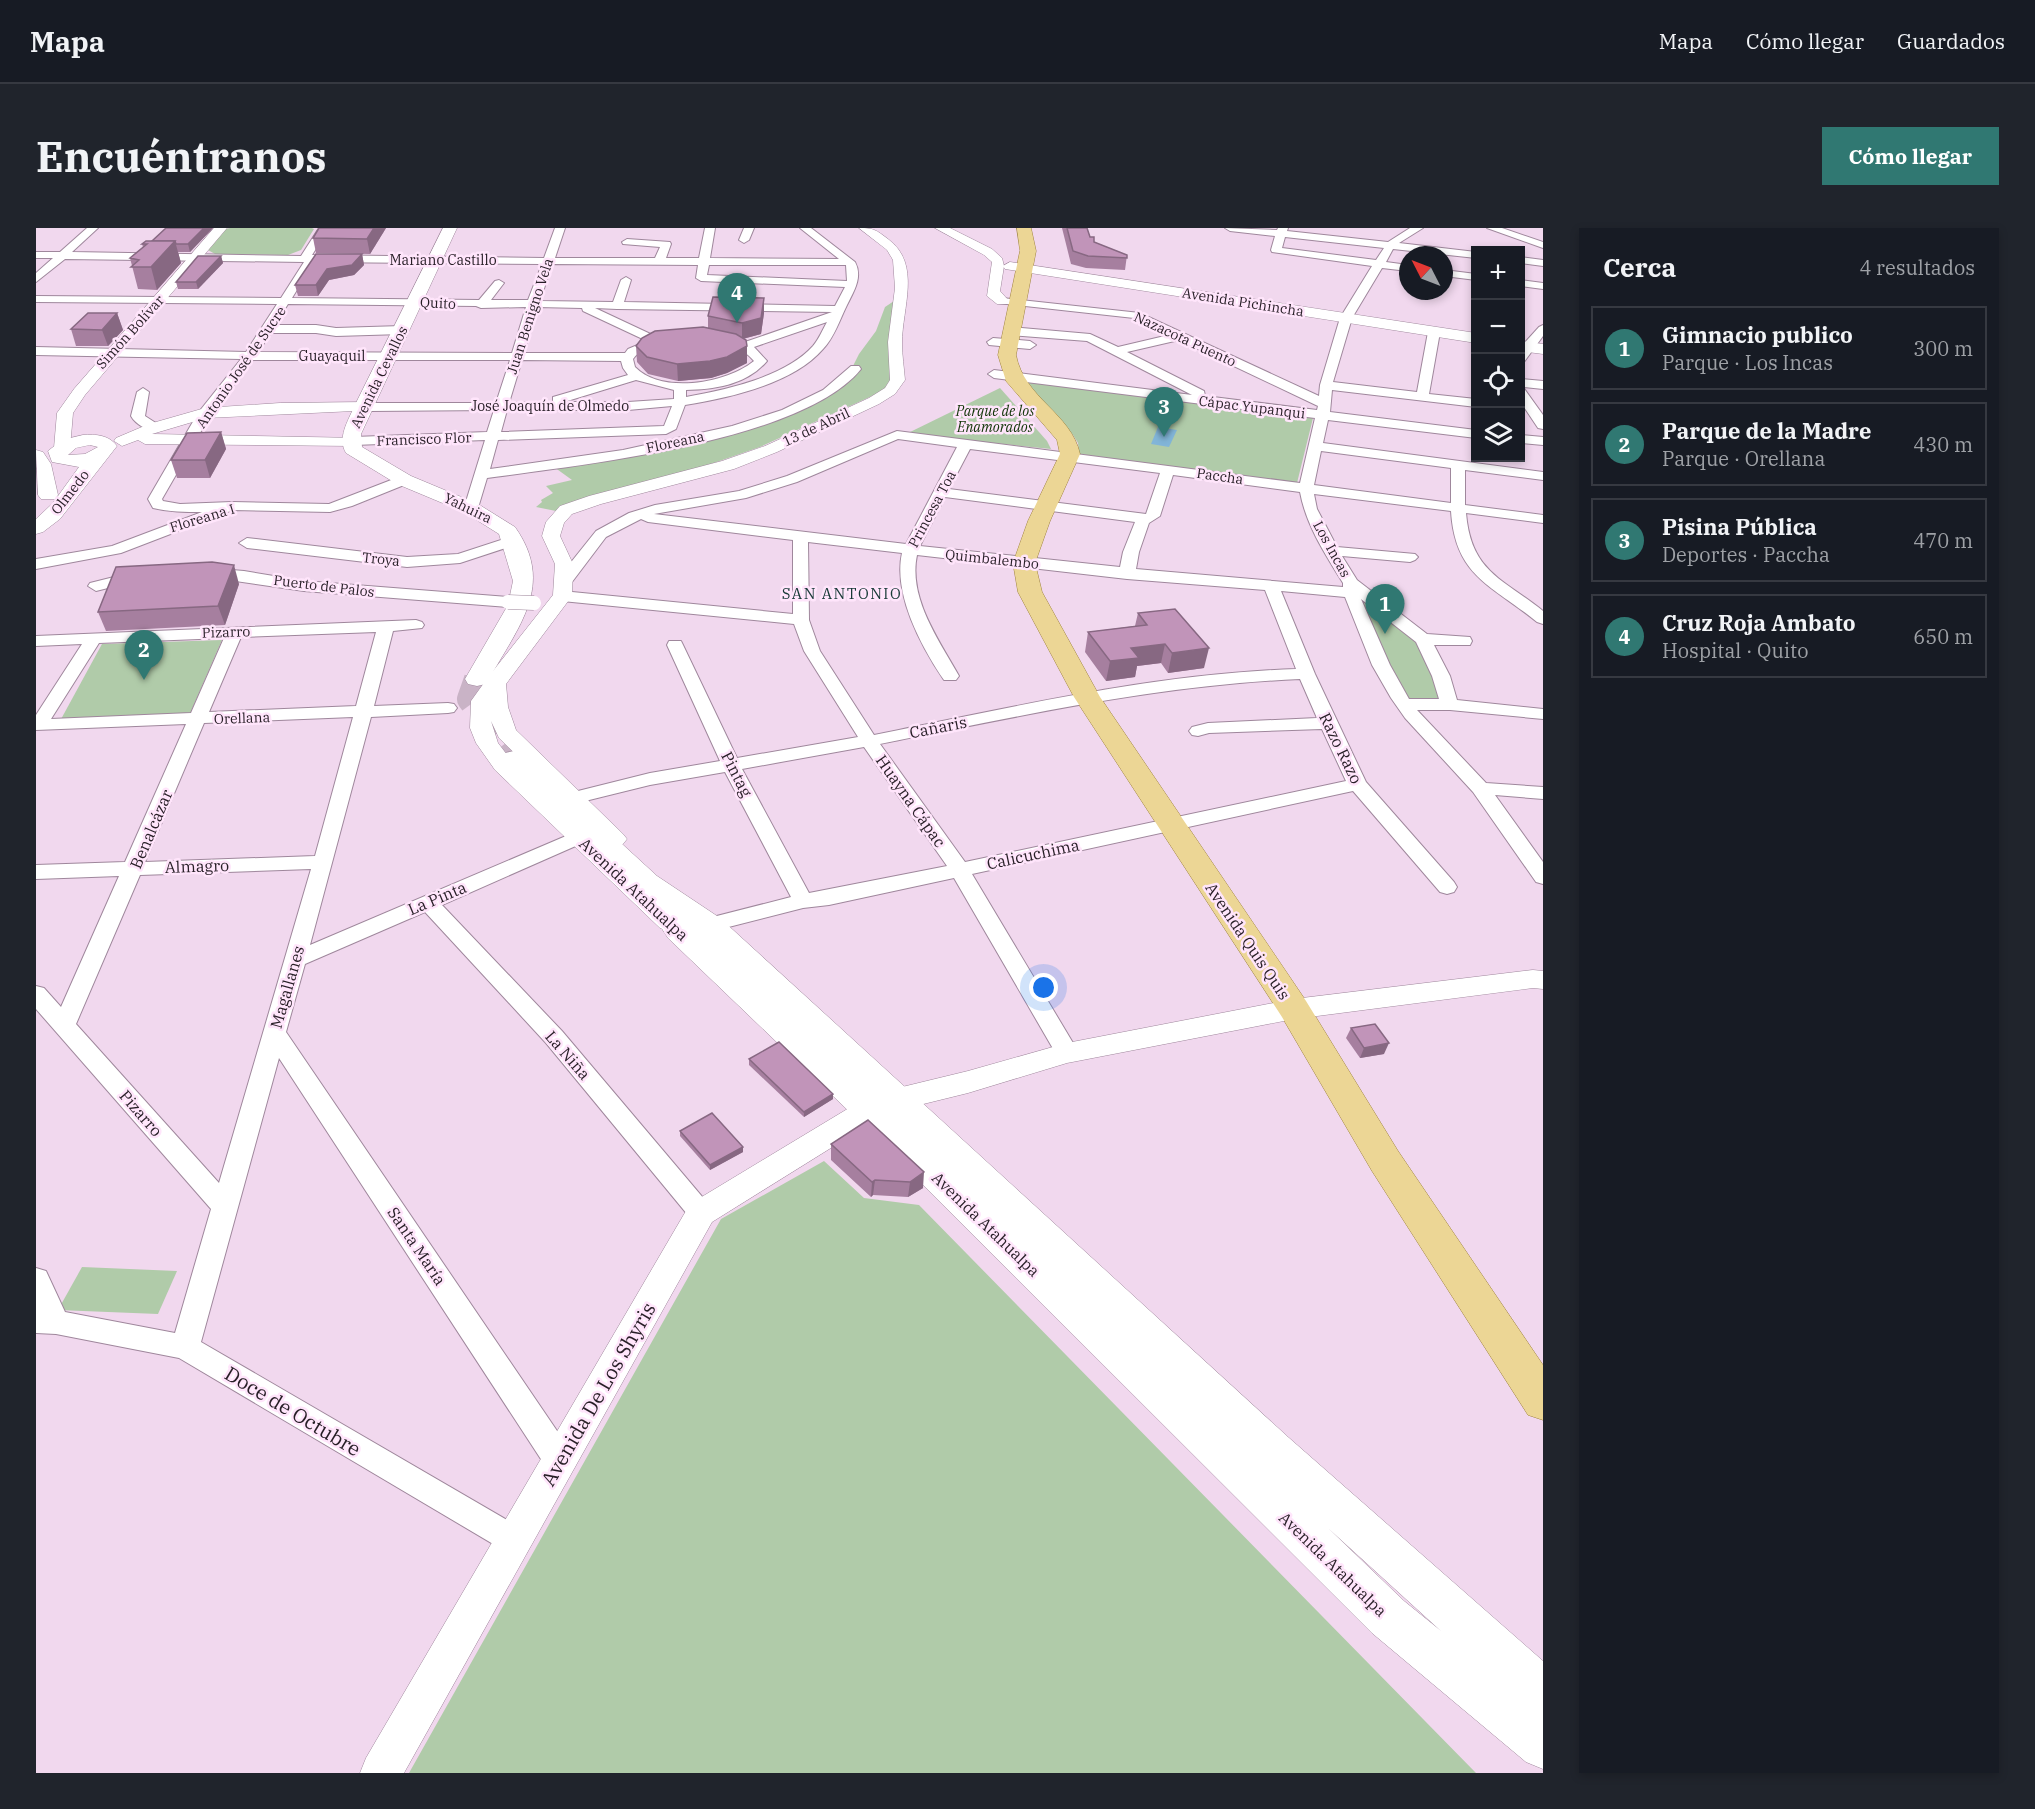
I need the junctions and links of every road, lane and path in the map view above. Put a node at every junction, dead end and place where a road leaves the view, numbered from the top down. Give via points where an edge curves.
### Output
1 (93, 228) edge
2 (221, 228) edge
3 (324, 228) edge
4 (450, 228) edge
5 (457, 228) edge
6 (560, 228) edge
7 (710, 228) edge
8 (749, 228) edge
9 (805, 228) edge
10 (865, 228) edge
11 (941, 228) edge
12 (1014, 228) edge
13 (1024, 228) edge
14 (1230, 228) edge
15 (1418, 228) edge
16 (1492, 228) edge
17 (1282, 231) edge
18 (1543, 237) edge
19 (744, 240) dead end
20 (1529, 240) junction
21 (627, 242) dead end
22 (1543, 244) edge
23 (1390, 246) junction
24 (1471, 254) edge
25 (36, 255) edge
26 (62, 256) junction
27 (197, 257) junction
28 (311, 259) junction
29 (438, 260) junction
30 (548, 260) junction
31 (1525, 261) edge
32 (660, 262) junction
33 (850, 262) junction
34 (702, 263) junction
35 (1543, 263) edge
36 (1380, 264) junction
37 (1018, 267) junction
38 (1399, 267) edge
39 (1453, 274) edge
40 (1471, 276) edge
41 (701, 278) junction
42 (36, 279) edge
43 (626, 280) dead end
44 (499, 283) dead end
45 (852, 284) junction
46 (1525, 284) edge
47 (1543, 286) edge
48 (36, 299) edge
49 (157, 300) junction
50 (286, 301) junction
51 (1010, 302) junction
52 (418, 303) junction
53 (481, 305) junction
54 (532, 306) junction
55 (582, 306) junction
56 (617, 306) junction
57 (707, 310) junction
58 (837, 312) junction
59 (1346, 318) junction
60 (267, 329) junction
61 (1543, 329) edge
62 (402, 330) junction
63 (1434, 332) junction
64 (1179, 336) junction
65 (704, 337) junction
66 (1471, 337) edge
67 (1005, 339) junction
68 (656, 342) junction
69 (745, 346) junction
70 (1528, 350) edge
71 (36, 351) edge
72 (1119, 352) junction
73 (111, 353) junction
74 (250, 356) junction
75 (392, 357) junction
76 (517, 357) junction
77 (628, 357) junction
78 (761, 361) junction
79 (802, 363) junction
80 (855, 369) dead end
81 (1003, 375) junction
82 (637, 376) junction
83 (730, 381) junction
84 (1525, 383) edge
85 (1326, 385) junction
86 (1543, 385) edge
87 (680, 386) junction
88 (748, 387) junction
89 (1525, 390) edge
90 (143, 392) dead end
91 (1422, 397) junction
92 (680, 402) junction
93 (1215, 402) junction
94 (1471, 402) edge
95 (503, 406) junction
96 (367, 407) junction
97 (534, 407) junction
98 (1532, 407) edge
99 (1324, 410) junction
100 (205, 413) junction
101 (1543, 425) edge
102 (155, 428) junction
103 (1471, 433) edge
104 (494, 436) junction
105 (1525, 439) edge
106 (36, 440) edge
107 (191, 440) junction
108 (354, 441) junction
109 (1543, 441) edge
110 (966, 443) junction
111 (111, 446) junction
112 (1316, 446) junction
113 (36, 450) edge
114 (61, 450) junction
115 (36, 456) edge
116 (1065, 459) junction
117 (1458, 464) junction
118 (1168, 469) junction
119 (480, 475) junction
120 (1543, 476) edge
121 (404, 480) junction
122 (1306, 488) junction
123 (943, 492) junction
124 (42, 501) edge
125 (232, 506) junction
126 (1045, 507) junction
127 (471, 508) junction
128 (1458, 508) junction
129 (634, 516) junction
130 (1146, 518) junction
131 (1543, 519) edge
132 (36, 528) edge
133 (800, 536) junction
134 (513, 541) junction
135 (247, 543) dead end
136 (910, 550) junction
137 (1331, 552) junction
138 (1410, 557) dead end
139 (1024, 563) junction
140 (36, 564) edge
141 (195, 574) edge
142 (1127, 574) junction
143 (150, 575) edge
144 (96, 586) dead end
145 (1271, 586) junction
146 (1351, 588) junction
147 (553, 597) junction
148 (1543, 619) edge
149 (801, 620) junction
150 (416, 625) dead end
151 (386, 626) junction
152 (235, 632) junction
153 (95, 637) junction
154 (1423, 639) junction
155 (36, 641) edge
156 (1464, 641) dead end
157 (675, 645) dead end
158 (1306, 675) junction
159 (950, 676) dead end
160 (487, 680) junction
161 (1087, 697) junction
162 (1405, 704) junction
163 (1450, 705) junction
164 (448, 708) dead end
165 (363, 713) junction
166 (1543, 714) edge
167 (196, 719) junction
168 (1328, 723) junction
169 (38, 724) edge
170 (1198, 731) dead end
171 (868, 741) junction
172 (514, 759) tunnel mouth
173 (731, 765) junction
174 (1357, 784) junction
175 (1480, 788) junction
176 (1543, 793) edge
177 (573, 798) junction
178 (1172, 826) junction
179 (580, 837) junction
180 (323, 862) junction
181 (134, 869) junction
182 (959, 869) junction
183 (36, 872) edge
184 (1543, 877) edge
185 (1447, 887) dead end
186 (803, 901) junction
187 (427, 902) junction
188 (696, 925) junction
189 (295, 960) junction
190 (1543, 980) edge
191 (36, 994) edge
192 (1294, 1009) junction
193 (64, 1024) junction
194 (274, 1032) junction
195 (1066, 1053) junction
196 (884, 1105) junction
197 (224, 1204) junction
198 (701, 1214) junction
199 (36, 1279) edge
200 (46, 1321) edge
201 (185, 1347) junction
202 (1543, 1401) edge
203 (559, 1460) junction
204 (515, 1542) junction
205 (1543, 1692) edge
206 (1543, 1745) edge
207 (381, 1773) edge

1 - 26 street
2 - 27 street, Simón Bolívar
3 - 28 street, Antonio José de Sucre via 306,256
4 - 29 main road, Avenida Cevallos
5 - 29 main road, Avenida Cevallos
6 - 30 street, Juan Benigno Vela
7 - 34 street
8 - 19 street
9 - 33 street
10 - 147 street, 13 de Abril via 892,248 899,261 902,288 895,342 897,380 890,391 728,465 566,510 555,522 551,536 562,553
11 - 51 street via 998,261 992,286 994,296
12 - 37 main road
13 - 37 main road via 1028,252
14 - 17 street
15 - 23 street, Los Incas
16 - 20 street
17 - 23 street
17 - 36 street via 1276,250
18 - 20 street
20 - 22 street
21 - 32 street via 666,244
23 - 24 street
23 - 36 street, Los Incas
25 - 26 street, Mariano Castillo
26 - 27 street, Mariano Castillo
26 - 42 street
27 - 28 street, Mariano Castillo
27 - 49 street, Simón Bolívar
28 - 29 street, Mariano Castillo
28 - 50 street, Antonio José de Sucre
29 - 30 street, Mariano Castillo
29 - 52 main road, Avenida Cevallos
30 - 32 street, Mariano Castillo
30 - 54 street, Juan Benigno Vela
31 - 35 street
32 - 34 street, Mariano Castillo
33 - 34 street, Mariano Castillo
33 - 45 street
34 - 41 street
36 - 38 street
36 - 59 street, Los Incas
37 - 51 main road
37 - 59 main road, Avenida Pichincha
39 - 40 street
41 - 45 street
41 - 57 street via 699,302
43 - 56 street
44 - 53 street
45 - 58 street, José Joaquín de Olmedo
46 - 47 street
48 - 49 street, Quito
49 - 50 street, Quito
49 - 73 street, Simón Bolívar
50 - 52 street, Quito
50 - 60 street, Antonio José de Sucre
51 - 64 street, Nazacota Puento via 1129,313
51 - 67 main road
52 - 53 street, Quito
52 - 62 main road, Avenida Cevallos
52 - 75 main road, Avenida Cevallos
53 - 54 street, Quito
54 - 55 street, Quito
54 - 76 street, Juan Benigno Vela
55 - 56 street, Quito
55 - 68 street
56 - 57 street, Quito
57 - 58 street, Quito
57 - 65 street
58 - 69 street
58 - 79 street, José Joaquín de Olmedo via 820,346
59 - 63 main road, Avenida Pichincha
59 - 85 street, Los Incas
60 - 62 street
60 - 74 street, Antonio José de Sucre
61 - 70 street
62 - 75 main road, Avenida Cevallos
63 - 66 main road, Avenida Pichincha
63 - 91 street
64 - 72 street
64 - 99 street, Nazacota Puento
65 - 68 street
65 - 69 street
67 - 72 street via 1085,336
67 - 81 main road via 991,352
68 - 77 street
69 - 78 street
71 - 73 street, Guayaquil
72 - 93 street
73 - 74 street, Guayaquil
73 - 114 street, Simón Bolívar via 65,413
74 - 75 street, Guayaquil
74 - 100 street, Antonio José de Sucre
75 - 76 street, Guayaquil
75 - 96 main road, Avenida Cevallos
76 - 77 street, Guayaquil
76 - 95 street, Juan Benigno Vela
77 - 82 street via 627,364
78 - 79 street
78 - 83 street
79 - 88 street, José Joaquín de Olmedo
80 - 119 street, Floreana via 824,395 778,416 692,440
81 - 93 street, Cápac Yupanqui
81 - 116 main road via 1053,436
82 - 87 street
82 - 97 street
83 - 87 street
83 - 88 street
84 - 86 street
85 - 91 street
85 - 99 street, Los Incas
87 - 92 street
88 - 92 street, José Joaquín de Olmedo
89 - 98 street
90 - 102 street via 138,416
91 - 94 street
92 - 97 street, José Joaquín de Olmedo
92 - 104 street, Francisco Flor via 669,429
93 - 99 street, Cápac Yupanqui
95 - 96 street, José Joaquín de Olmedo
95 - 97 street, José Joaquín de Olmedo
95 - 104 street, Juan Benigno Vela
96 - 100 street, José Joaquín de Olmedo
96 - 108 main road, Avenida Cevallos via 352,434
98 - 101 street
99 - 103 street, Cápac Yupanqui
99 - 112 street, Los Incas
100 - 102 street, José Joaquín de Olmedo
100 - 107 street, Antonio José de Sucre
102 - 111 street, José Joaquín de Olmedo
104 - 108 street, Francisco Flor
104 - 119 street, Juan Benigno Vela
105 - 109 street
106 - 114 main road via 46,449
107 - 108 street, Francisco Flor
107 - 111 street, Francisco Flor via 143,438
107 - 125 street, Antonio José de Sucre via 156,496 156,504 173,508
108 - 121 main road, Yahuira via 353,449
110 - 116 street, Paccha
110 - 123 street, Princesa Toa
110 - 129 street, Paccha via 897,435 752,492
111 - 114 main road via 83,460
111 - 132 main road, Olmedo via 47,522
112 - 117 street
112 - 122 street, Los Incas
113 - 114 main road
114 - 124 main road via 59,474
115 - 124 main road via 41,464
116 - 118 street, Paccha
116 - 126 main road
117 - 120 street
117 - 128 street
118 - 122 street, Paccha
118 - 130 street via 1153,516
119 - 127 street, Juan Benigno Vela
121 - 125 street, Floreana I via 335,507
121 - 127 main road, Yahuira
122 - 128 street, Paccha
122 - 137 street, Los Incas via 1310,509
123 - 126 street
123 - 136 street, Princesa Toa
125 - 140 street, Floreana I via 116,549
126 - 130 street
126 - 139 main road
127 - 134 main road, Yahuira via 498,523
128 - 131 street, Paccha
128 - 148 street via 1467,553 1486,575
129 - 133 street, Quimbalembo
129 - 147 street via 601,534
130 - 142 street via 1131,552
133 - 136 street, Quimbalembo
133 - 149 street, Huayna Cápac
134 - 135 street, Troya via 460,558 407,562
134 - 160 main road, Yahuira via 524,581 519,605
136 - 139 street, Quimbalembo
136 - 159 street, Princesa Toa via 905,570 909,591
137 - 138 street
137 - 146 street, Los Incas
139 - 142 street, Quimbalembo
139 - 161 main road, Avenida Quis Quis via 1030,592
141 - 147 street, Puerto de Palos, bridge via 508,602
142 - 145 street, Quimbalembo
143 - 144 street
145 - 146 street, Quimbalembo
145 - 158 street, Razo Razo
146 - 154 street
146 - 162 street, Los Incas via 1381,665
147 - 149 street, Puerto de Palos
147 - 160 street, Avenida Atahualpa
149 - 171 street, Huayna Cápac via 812,651
150 - 151 street, Pizarro
151 - 152 street, Pizarro
151 - 165 street, Magallanes
152 - 153 street, Pizarro
152 - 167 street, Benalcázar
153 - 155 street, Pizarro
153 - 169 street
154 - 156 street
154 - 163 street
157 - 173 street, Pintag
158 - 161 street, Cañaris via 1251,676
158 - 168 street, Razo Razo
160 - 177 street, Avenida Atahualpa via 494,690 499,717 507,733
160 - 179 street, Avenida Atahualpa via 479,714 484,740 503,765
161 - 171 street, Cañaris
161 - 178 main road, Avenida Quis Quis
162 - 163 street
162 - 175 street, Los Incas
163 - 166 street
164 - 165 street, Orellana
165 - 167 street, Orellana
165 - 180 street, Magallanes
167 - 169 street, Orellana
167 - 181 street, Benalcázar
168 - 170 street
168 - 174 street, Razo Razo
171 - 173 street, Cañaris
171 - 182 street, Huayna Cápac
172 - 188 main road
173 - 177 street, Cañaris
173 - 186 street, Pintag
174 - 178 street, Calicuchima
174 - 185 street, Razo Razo
175 - 176 street
175 - 184 street, Los Incas
177 - 188 street, Avenida Atahualpa
178 - 182 street, Calicuchima
178 - 192 main road, Avenida Quis Quis
179 - 187 street, La Pinta
179 - 188 street, Avenida Atahualpa
180 - 181 street, Almagro
180 - 189 street, Magallanes
181 - 183 street, Almagro
181 - 193 street, Benalcázar
182 - 186 street, Calicuchima
182 - 195 street, Huayna Cápac
186 - 188 street, Calicuchima
187 - 189 street, La Pinta
187 - 198 street, La Niña via 554,1037
188 - 196 main road, Avenida Atahualpa
189 - 194 street, Magallanes
190 - 192 street, Avenida De Los Shyris
191 - 193 street, Pizarro
192 - 195 street, Avenida De Los Shyris
192 - 202 main road, Avenida Quis Quis via 1385,1161
193 - 197 street, Pizarro
194 - 197 street, Magallanes
194 - 203 street, Santa María
195 - 196 street, Avenida De Los Shyris
196 - 198 street, Avenida De Los Shyris
196 - 205 main road, Avenida Atahualpa
196 - 206 main road, Avenida Atahualpa via 1388,1617
197 - 201 street, Magallanes
198 - 203 street, Avenida De Los Shyris
199 - 200 street
200 - 201 street, Doce de Octubre
201 - 204 street, Doce de Octubre
203 - 204 street, Avenida De Los Shyris
204 - 207 street, Avenida De Los Shyris

